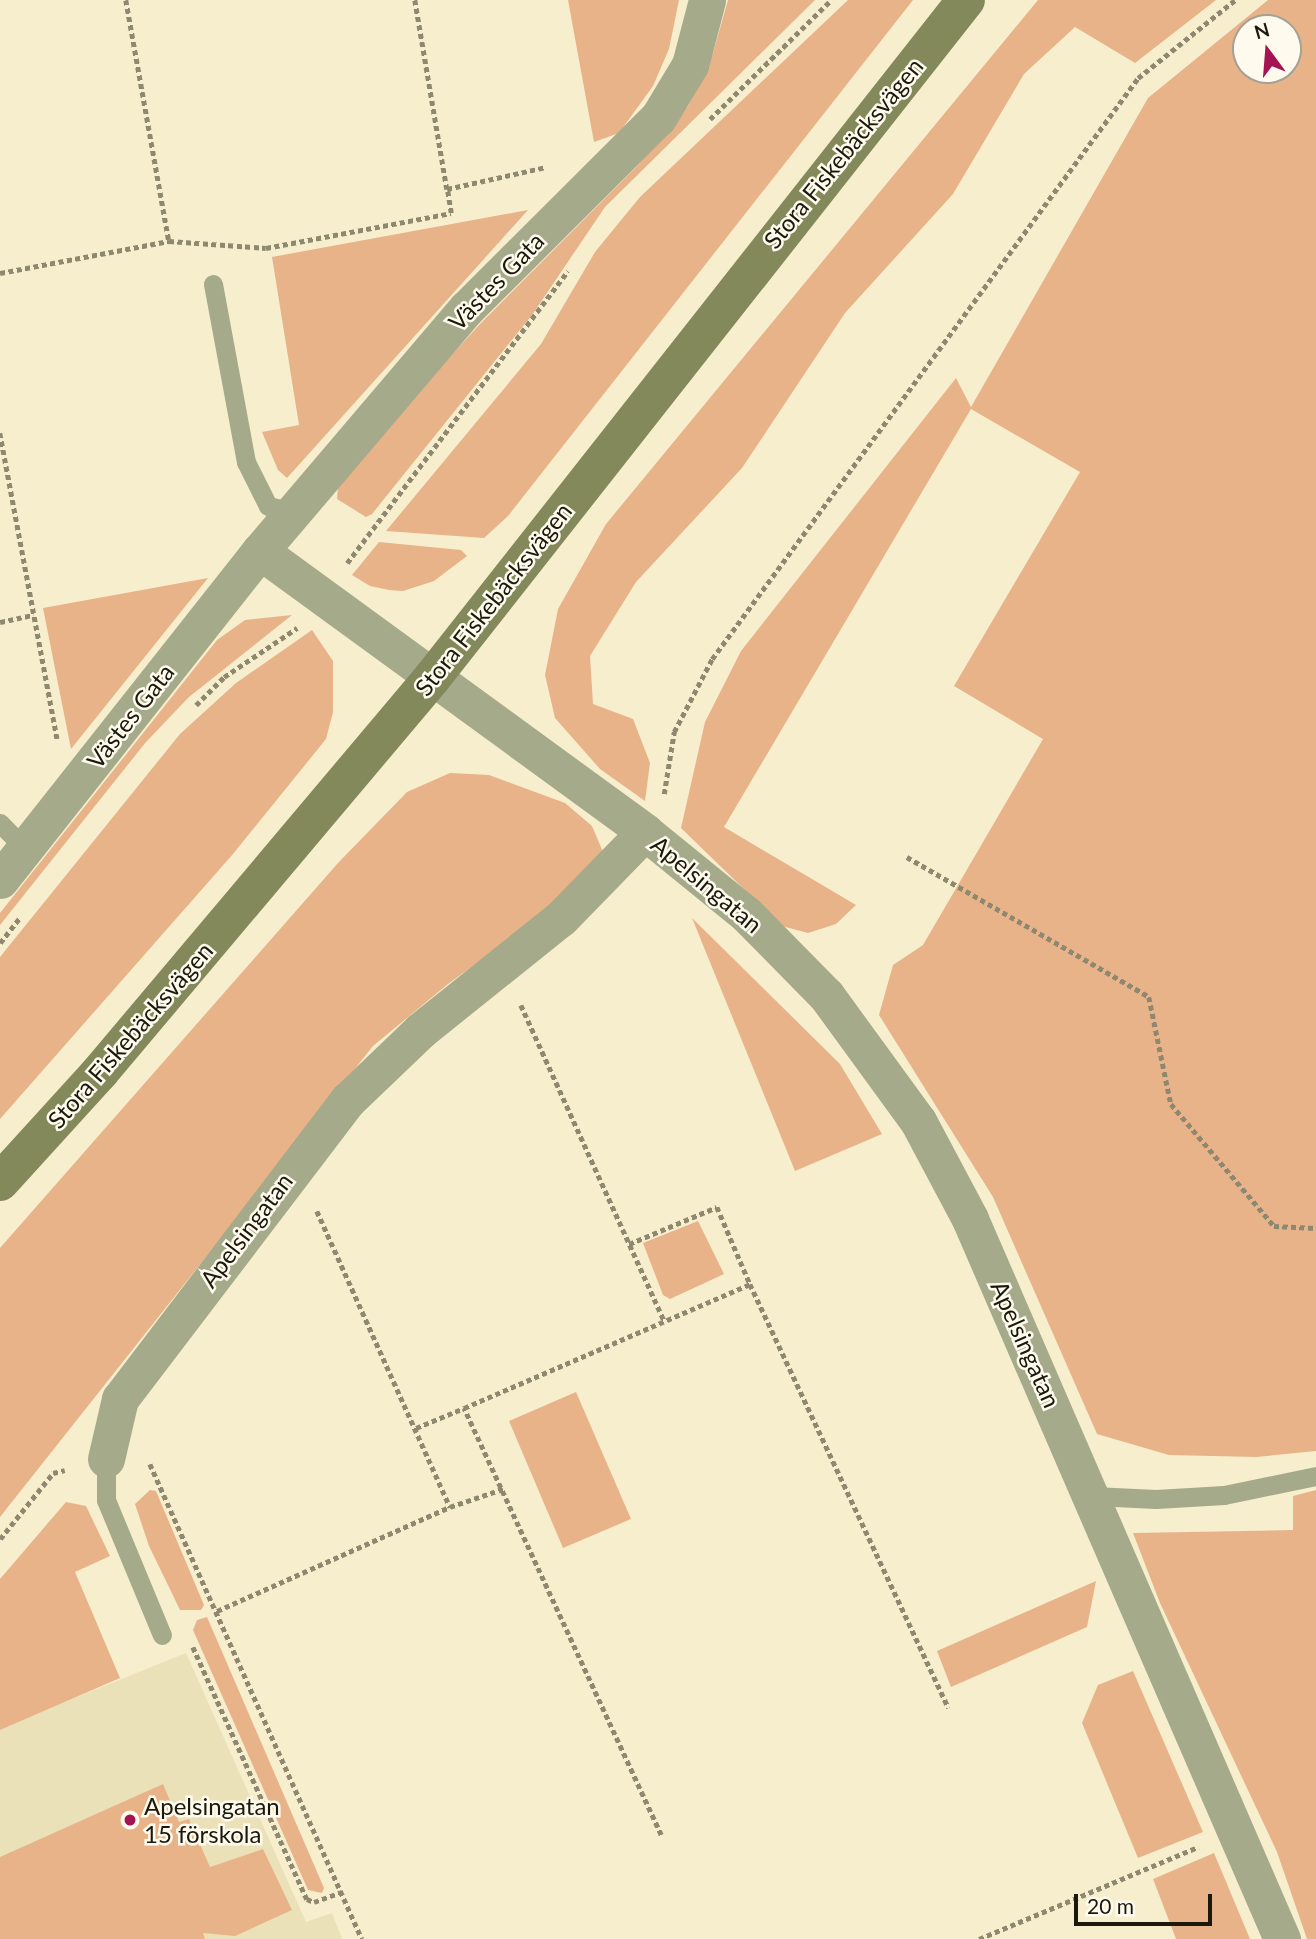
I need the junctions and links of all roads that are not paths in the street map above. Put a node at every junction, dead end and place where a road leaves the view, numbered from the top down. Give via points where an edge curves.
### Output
1 (707, 0) edge
2 (966, 0) edge
3 (213, 284) dead end
4 (293, 512) junction
5 (260, 551) junction
6 (432, 678) junction
7 (0, 823) edge
8 (645, 832) junction
9 (25, 849) junction
10 (0, 880) edge
11 (0, 1182) edge
12 (106, 1459) joint
13 (1316, 1476) edge
14 (1093, 1496) junction
15 (162, 1635) road end
16 (1282, 1939) edge

1 - 4 street, Västes Gata via 690,65 658,118 466,309
2 - 6 street, Stora Fiskebäcksvägen
3 - 4 lane via 246,462 268,506
4 - 5 street, Västes Gata
5 - 6 street
5 - 9 street, Västes Gata
6 - 8 street, Apelsingatan
6 - 11 street, Stora Fiskebäcksvägen via 100,1072
7 - 9 lane
8 - 12 street, Apelsingatan via 561,918 421,1030 348,1100 120,1399
8 - 14 street, Apelsingatan via 747,914 826,995 918,1121 970,1219
9 - 10 street, Västes Gata
12 - 15 lane via 106,1500
13 - 14 lane via 1224,1494 1156,1499
14 - 16 street, Apelsingatan

